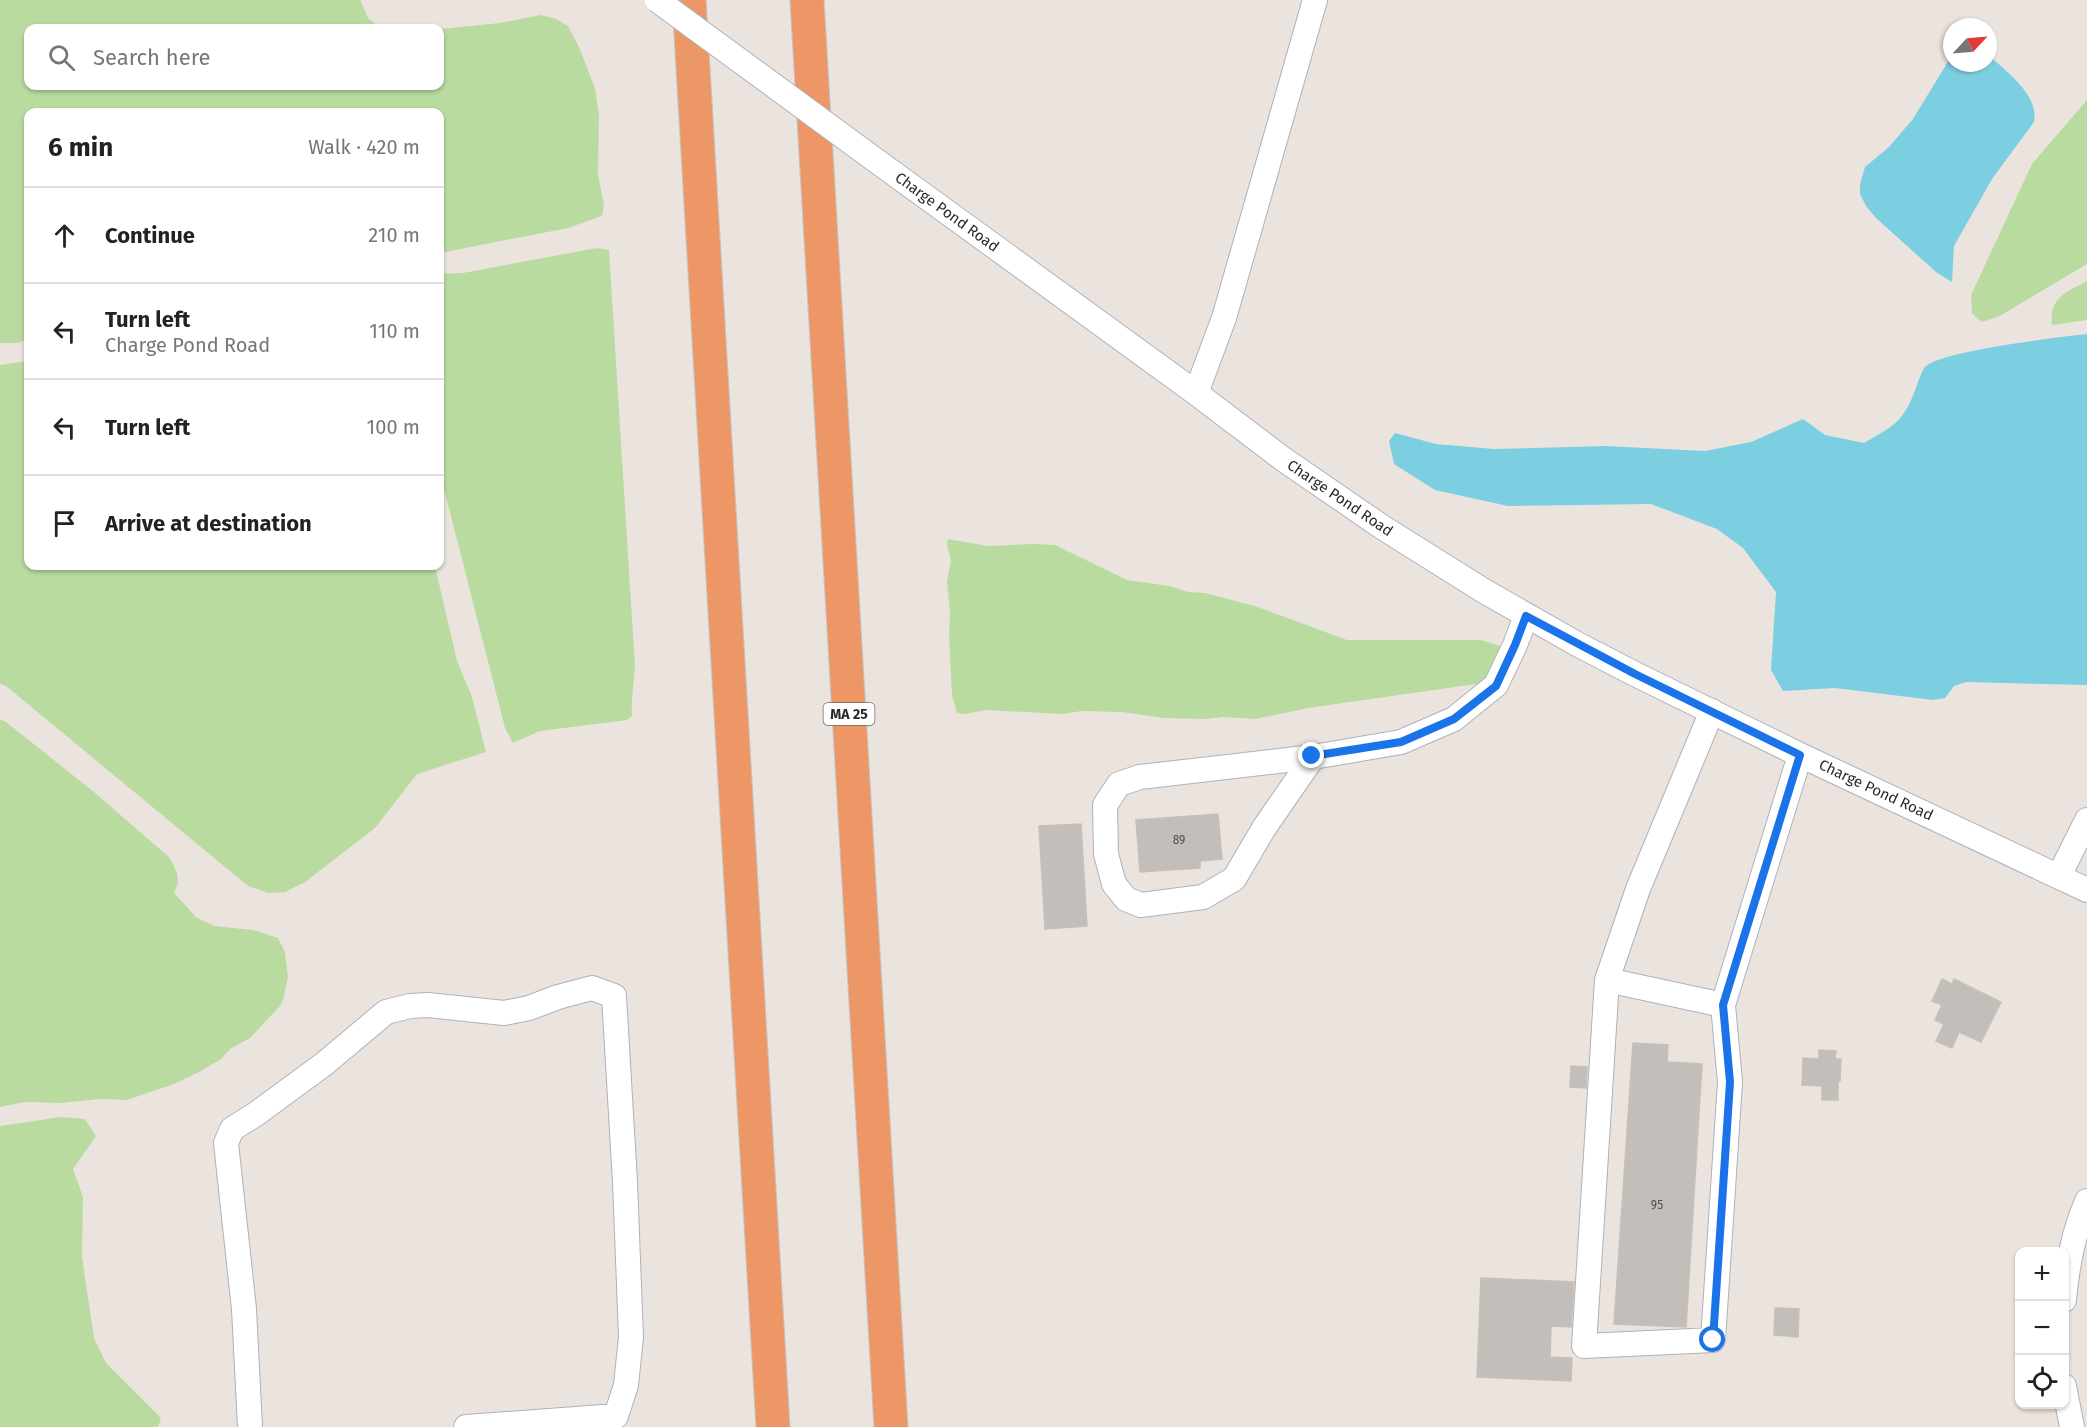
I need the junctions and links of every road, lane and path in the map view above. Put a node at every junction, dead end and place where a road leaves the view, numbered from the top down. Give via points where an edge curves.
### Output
1 (657, 0) edge
2 (689, 0) edge
3 (807, 0) edge
4 (1315, 0) edge
5 (1196, 393) junction
6 (1526, 616) junction
7 (1712, 711) junction
8 (1800, 755) junction
9 (1312, 756) junction
10 (2087, 820) edge
11 (2059, 876) junction
12 (2087, 890) edge
13 (1607, 980) junction
14 (1723, 1005) junction
15 (2087, 1201) edge
16 (2069, 1263) edge
17 (2068, 1409) edge
18 (250, 1427) edge
19 (466, 1427) edge
20 (773, 1427) edge
21 (891, 1427) edge
22 (2072, 1427) edge

1 - 5 street, Charge Pond Road, bridge
2 - 20 highway
3 - 21 highway, MA 25
4 - 5 street via 1224,318
5 - 6 street, Charge Pond Road via 1322,487
6 - 7 street, Charge Pond Road
6 - 9 street via 1496,686 1454,719 1401,742
7 - 8 street, Charge Pond Road
7 - 13 street via 1638,889
8 - 11 street, Charge Pond Road
8 - 14 street
9 - 9 street via 1234,879 1203,897 1141,905 1126,899 1113,884 1106,854 1105,805 1119,784 1140,777
10 - 11 street
11 - 12 street, Charge Pond Road
13 - 14 street
13 - 14 street via 1584,1346 1713,1340 1730,1082
15 - 16 street
17 - 22 street
18 - 19 street via 244,1309 226,1143 232,1129 324,1064 386,1012 428,1005 504,1013 592,988 614,996 631,1337 626,1385 616,1416

